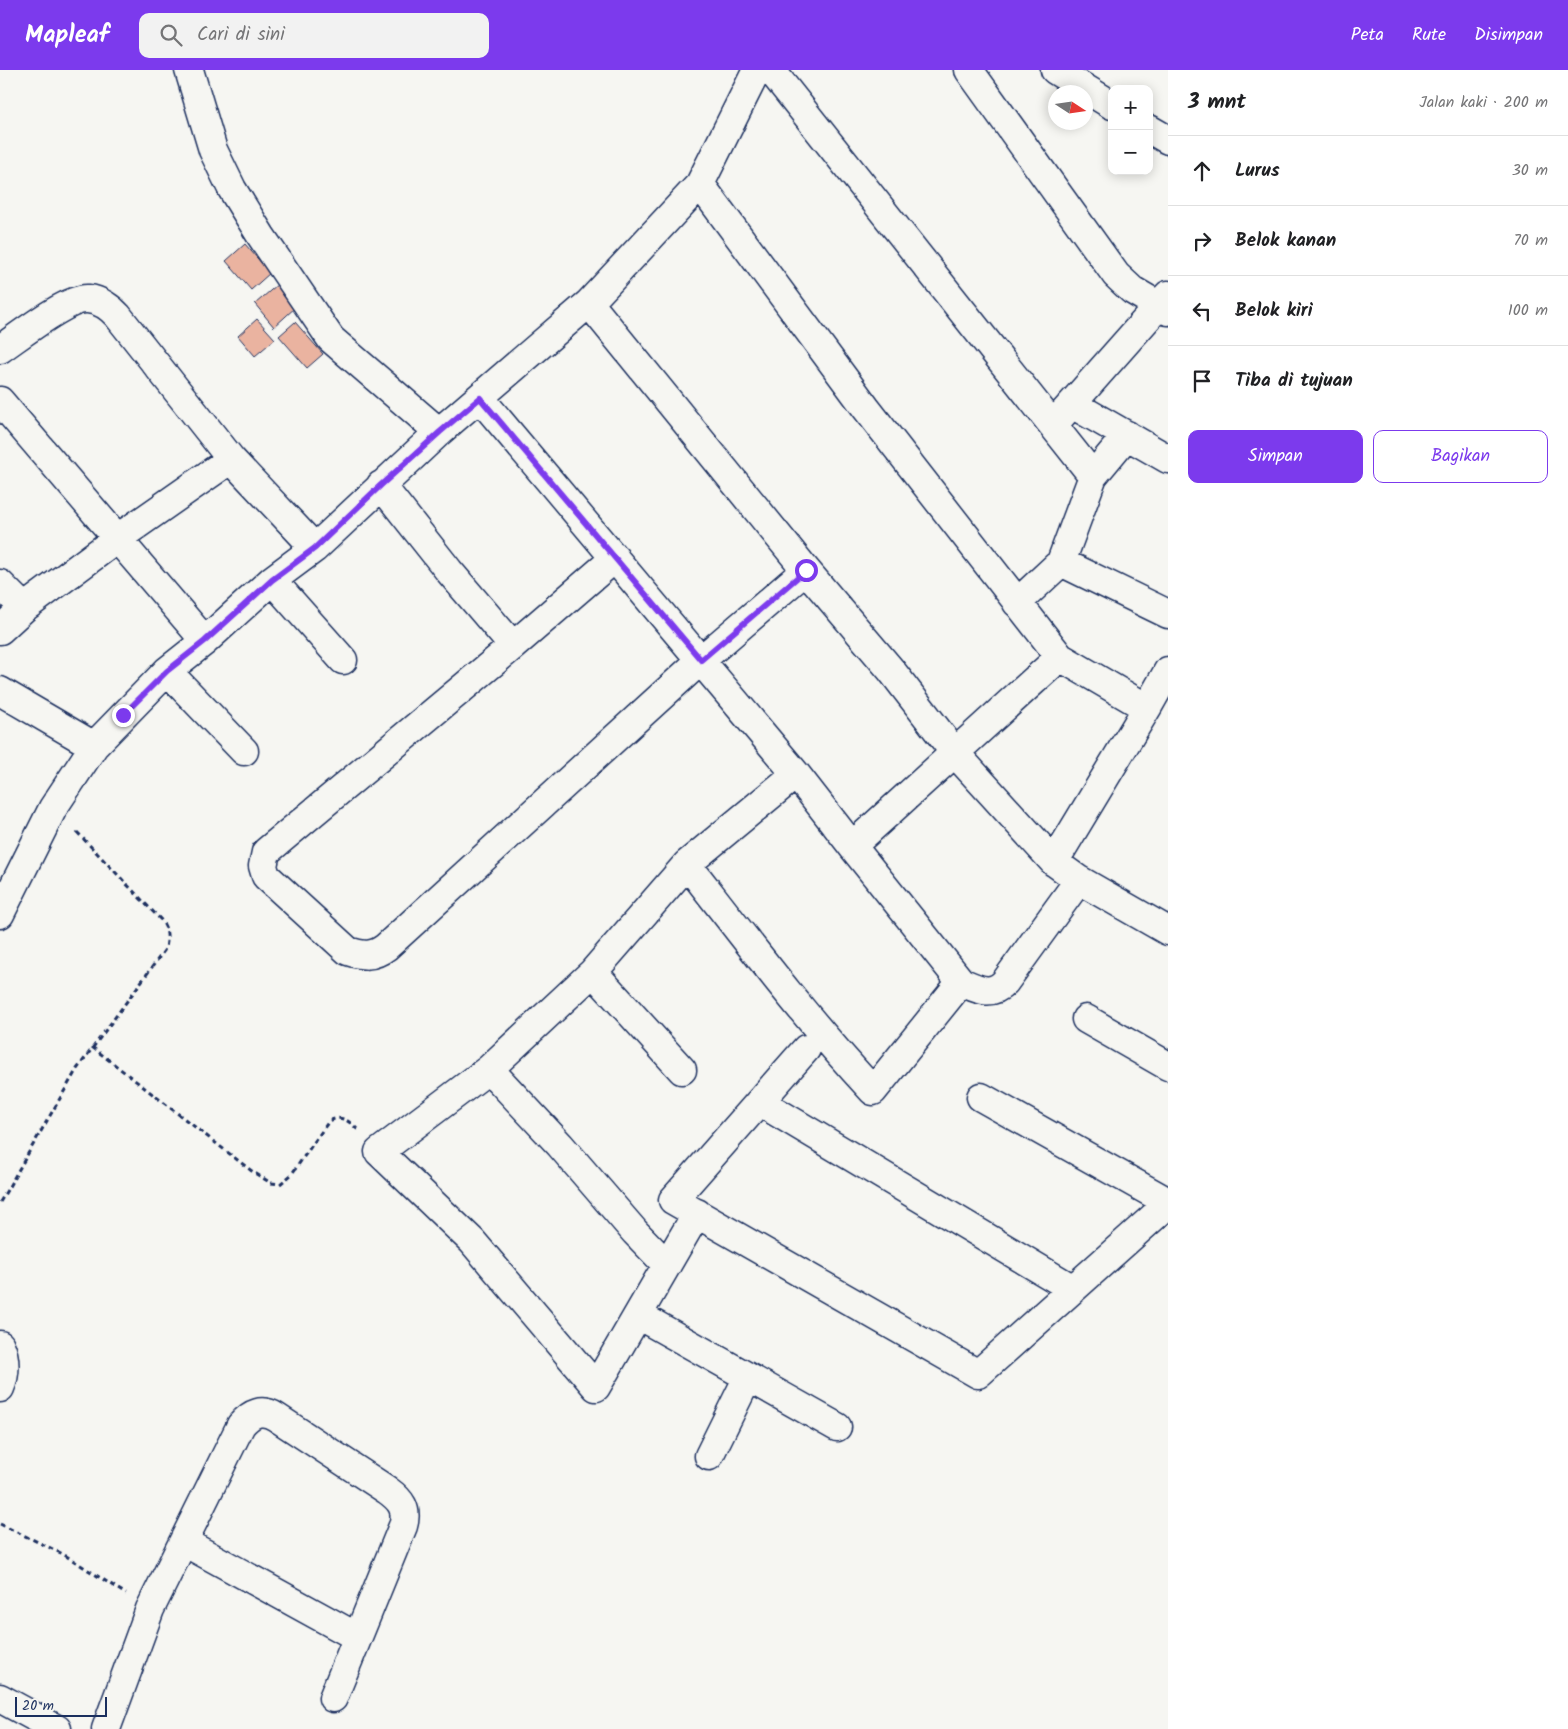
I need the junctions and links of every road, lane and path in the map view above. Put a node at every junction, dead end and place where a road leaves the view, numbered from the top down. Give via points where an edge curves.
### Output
1 (189, 70) edge
2 (757, 70) edge
3 (771, 70) edge
4 (969, 70) edge
5 (1055, 70) edge
6 (1108, 103) edge
7 (1151, 130) edge
8 (1168, 140) edge
9 (700, 184) junction
10 (589, 302) junction
11 (1164, 304) edge
12 (0, 349) edge
13 (480, 398) junction
14 (0, 401) edge
15 (1072, 404) junction
16 (1053, 425) junction
17 (440, 432) junction
18 (1127, 435) junction
19 (232, 459) junction
20 (1168, 459) edge
21 (1094, 476) junction
22 (381, 485) junction
23 (118, 538) junction
24 (315, 548) junction
25 (615, 558) junction
26 (1061, 562) junction
27 (806, 570) junction
28 (272, 580) junction
29 (0, 584) edge
30 (1017, 603) junction
31 (24, 608) junction
32 (1168, 614) edge
33 (0, 630) edge
34 (205, 641) junction
35 (513, 646) junction
36 (1060, 657) junction
37 (343, 660) dead end
38 (701, 660) junction
39 (167, 671) junction
40 (1168, 671) edge
41 (0, 691) edge
42 (1147, 708) junction
43 (94, 746) junction
44 (244, 751) dead end
45 (955, 753) junction
46 (796, 774) junction
47 (53, 808) junction
48 (852, 846) junction
49 (1054, 862) junction
50 (687, 864) junction
51 (1079, 880) junction
52 (0, 914) edge
53 (1168, 930) edge
54 (593, 972) junction
55 (961, 982) junction
56 (1086, 1019) dead end
57 (92, 1047) junction
58 (806, 1049) dead end
59 (1168, 1066) edge
60 (489, 1069) junction
61 (682, 1070) dead end
62 (981, 1098) dead end
63 (760, 1102) junction
64 (379, 1152) junction
65 (0, 1202) edge
66 (1168, 1203) edge
67 (697, 1213) junction
68 (667, 1265) junction
69 (1073, 1289) junction
70 (638, 1316) junction
71 (0, 1345) edge
72 (748, 1377) junction
73 (0, 1388) edge
74 (836, 1427) dead end
75 (709, 1456) dead end
76 (0, 1524) edge
77 (184, 1542) junction
78 (150, 1609) junction
79 (357, 1637) junction
80 (0, 1698) edge
81 (333, 1698) dead end
82 (57, 1729) edge
83 (106, 1729) edge

1 - 17 street via 212,150 232,189 331,339
2 - 9 street
3 - 16 street
4 - 11 street via 1116,275 1132,290
5 - 6 street
7 - 8 street
9 - 10 street
9 - 30 street via 866,408
10 - 13 street
10 - 27 street
11 - 15 street
12 - 19 street via 72,302 90,299 99,302 118,316
13 - 17 street
13 - 25 street
14 - 23 street
15 - 16 street
15 - 18 street
16 - 21 street
17 - 22 street
18 - 20 street
18 - 21 street
19 - 23 street
19 - 24 street
21 - 26 street
22 - 24 street
22 - 35 street via 448,571
23 - 31 street
23 - 34 street
24 - 28 street
25 - 35 street
25 - 38 street
26 - 30 street
26 - 32 street
27 - 38 street
27 - 45 street via 891,670
28 - 34 street
28 - 37 street
29 - 31 street
30 - 36 street
31 - 33 street
34 - 39 street
35 - 38 street via 266,852 263,866 266,876 348,950 373,955 386,947
36 - 42 street
36 - 45 street
38 - 46 street
39 - 43 street
39 - 44 street
40 - 42 street
41 - 43 street
42 - 49 street
43 - 47 street
45 - 48 street
45 - 49 street
46 - 48 street
46 - 50 street
47 - 52 street
47 - 57 path via 161,920 167,932 166,948
48 - 55 street
49 - 51 street
50 - 54 street
50 - 55 street via 840,1056 874,1091
51 - 53 street
51 - 55 street via 999,988 981,990
54 - 60 street
54 - 61 street
56 - 59 street
57 - 64 path via 271,1183 280,1184 288,1179 332,1119 348,1120
57 - 65 path
58 - 63 street
60 - 64 street
60 - 68 street
62 - 66 street
63 - 67 street via 673,1200
63 - 69 street
64 - 70 street via 472,1241 596,1388
66 - 69 street
67 - 68 street
67 - 69 street via 978,1374
68 - 70 street
70 - 72 street
71 - 73 street via 4,1360
72 - 74 street
72 - 75 street
76 - 78 path via 63,1554
77 - 78 street
77 - 79 street
77 - 79 street via 241,1425 258,1412 272,1414 395,1496 404,1507 406,1518
78 - 83 street
79 - 81 street
80 - 82 street

